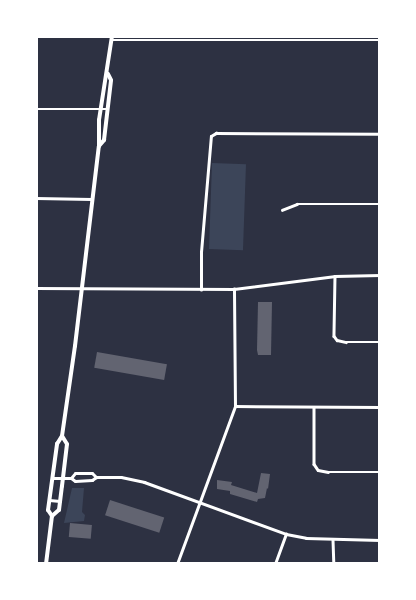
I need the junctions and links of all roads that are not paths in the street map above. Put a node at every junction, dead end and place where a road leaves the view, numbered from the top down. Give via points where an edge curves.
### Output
1 (112, 38) edge
2 (233, 38) edge
3 (380, 40) edge
4 (108, 73) junction
5 (36, 108) edge
6 (101, 109) junction
7 (108, 109) junction
8 (380, 134) edge
9 (98, 146) junction
10 (36, 198) edge
11 (92, 199) junction
12 (380, 204) edge
13 (282, 210) dead end
14 (380, 275) edge
15 (335, 276) junction
16 (36, 288) edge
17 (82, 289) junction
18 (201, 290) junction
19 (234, 290) junction
20 (380, 342) edge
21 (235, 406) junction
22 (314, 407) junction
23 (380, 407) edge
24 (62, 436) junction
25 (380, 472) edge
26 (96, 477) junction
27 (52, 478) junction
28 (63, 478) junction
29 (71, 478) junction
30 (49, 500) junction
31 (60, 501) junction
32 (200, 502) junction
33 (52, 516) junction
34 (286, 534) junction
35 (333, 540) junction
36 (380, 540) edge
37 (46, 564) edge
38 (177, 564) edge
39 (275, 564) edge
40 (334, 564) edge

1 - 2 street
1 - 4 main road
2 - 3 street
4 - 6 main road
4 - 7 main road via 111,80
5 - 6 street
6 - 7 street
6 - 9 main road
7 - 9 main road via 104,140
8 - 18 street via 216,133 211,136
9 - 11 main road
10 - 11 street
11 - 17 main road
12 - 13 street via 297,204
14 - 15 street
15 - 19 street
15 - 20 street via 334,336 346,342
16 - 17 street
17 - 18 street
17 - 24 main road
18 - 19 street
19 - 21 street
21 - 22 street
21 - 32 street
22 - 23 street
22 - 25 street via 314,464 318,470
24 - 27 main road via 57,444
24 - 28 main road via 68,444
26 - 29 street via 75,481
26 - 29 street via 92,473 75,473
26 - 32 street via 121,477 144,482
27 - 28 street
27 - 30 main road
28 - 29 street
28 - 31 main road
30 - 31 street
30 - 33 main road via 48,510
31 - 33 main road via 59,510
32 - 34 street
32 - 38 street
33 - 37 main road
34 - 35 street
34 - 39 street
35 - 36 street
35 - 40 street

